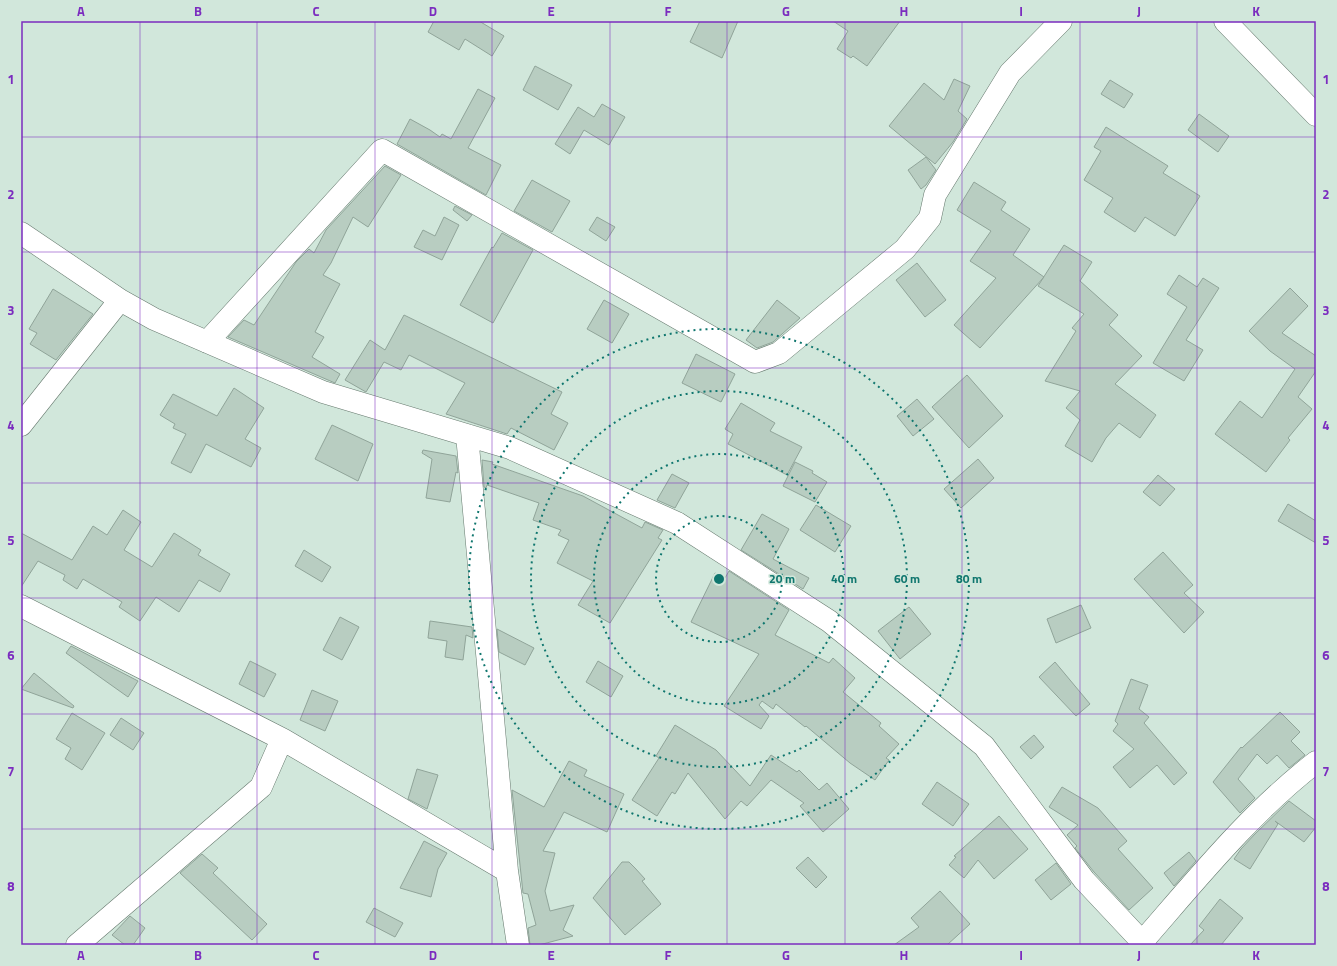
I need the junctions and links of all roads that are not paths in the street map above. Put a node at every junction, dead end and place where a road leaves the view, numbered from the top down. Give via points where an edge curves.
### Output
1 (1061, 21) edge
2 (1225, 21) edge
3 (1316, 115) edge
4 (21, 233) edge
5 (120, 300) junction
6 (207, 342) junction
7 (21, 425) edge
8 (467, 435) junction
9 (21, 606) edge
10 (282, 739) junction
11 (1316, 762) edge
12 (507, 871) junction
13 (1143, 943) edge
14 (77, 945) edge
15 (518, 945) edge

1 - 6 street via 1010,73 935,195 930,218 905,249 779,353 754,362 382,150
2 - 3 street
4 - 5 street
5 - 6 street
5 - 7 street
6 - 8 street via 323,392
8 - 12 street
8 - 13 street via 510,448 677,523 829,621 984,746 1084,880
9 - 10 street
10 - 12 street
10 - 14 street via 261,787
11 - 13 street via 1234,836
12 - 15 street

